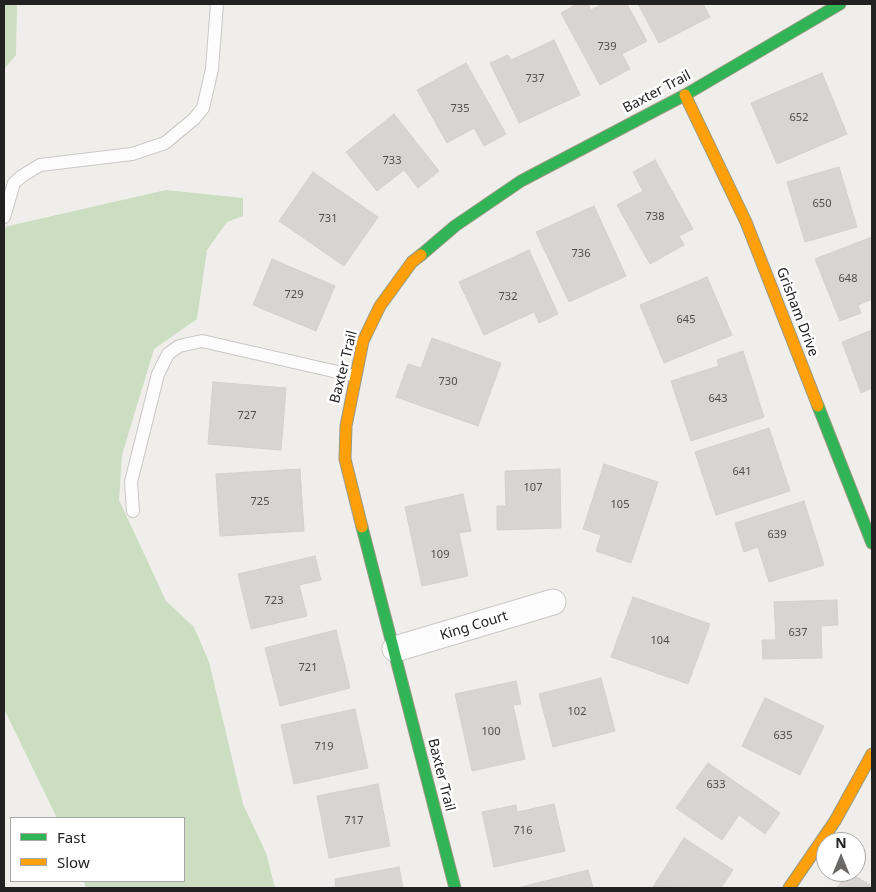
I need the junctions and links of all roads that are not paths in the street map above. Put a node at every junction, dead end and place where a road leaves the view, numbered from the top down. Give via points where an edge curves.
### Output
1 (217, 4) edge
2 (840, 4) edge
3 (685, 95) junction
4 (4, 217) edge
5 (355, 376) junction
6 (133, 511) dead end
7 (872, 543) edge
8 (552, 602) dead end
9 (395, 649) junction
10 (872, 754) edge
11 (455, 888) edge
12 (789, 888) edge

1 - 4 lane via 212,69 203,108 194,119 165,143 132,154 40,165 14,183
2 - 3 street, Baxter Trail
3 - 5 street, Baxter Trail via 521,181 455,226 412,262 380,306 363,341
3 - 7 street, Grisham Drive via 746,222
5 - 6 lane via 202,341 179,346 168,354 158,374 131,482
5 - 9 street, Baxter Trail via 346,426 345,459
8 - 9 street, King Court
9 - 11 street, Baxter Trail
10 - 12 street via 835,821

